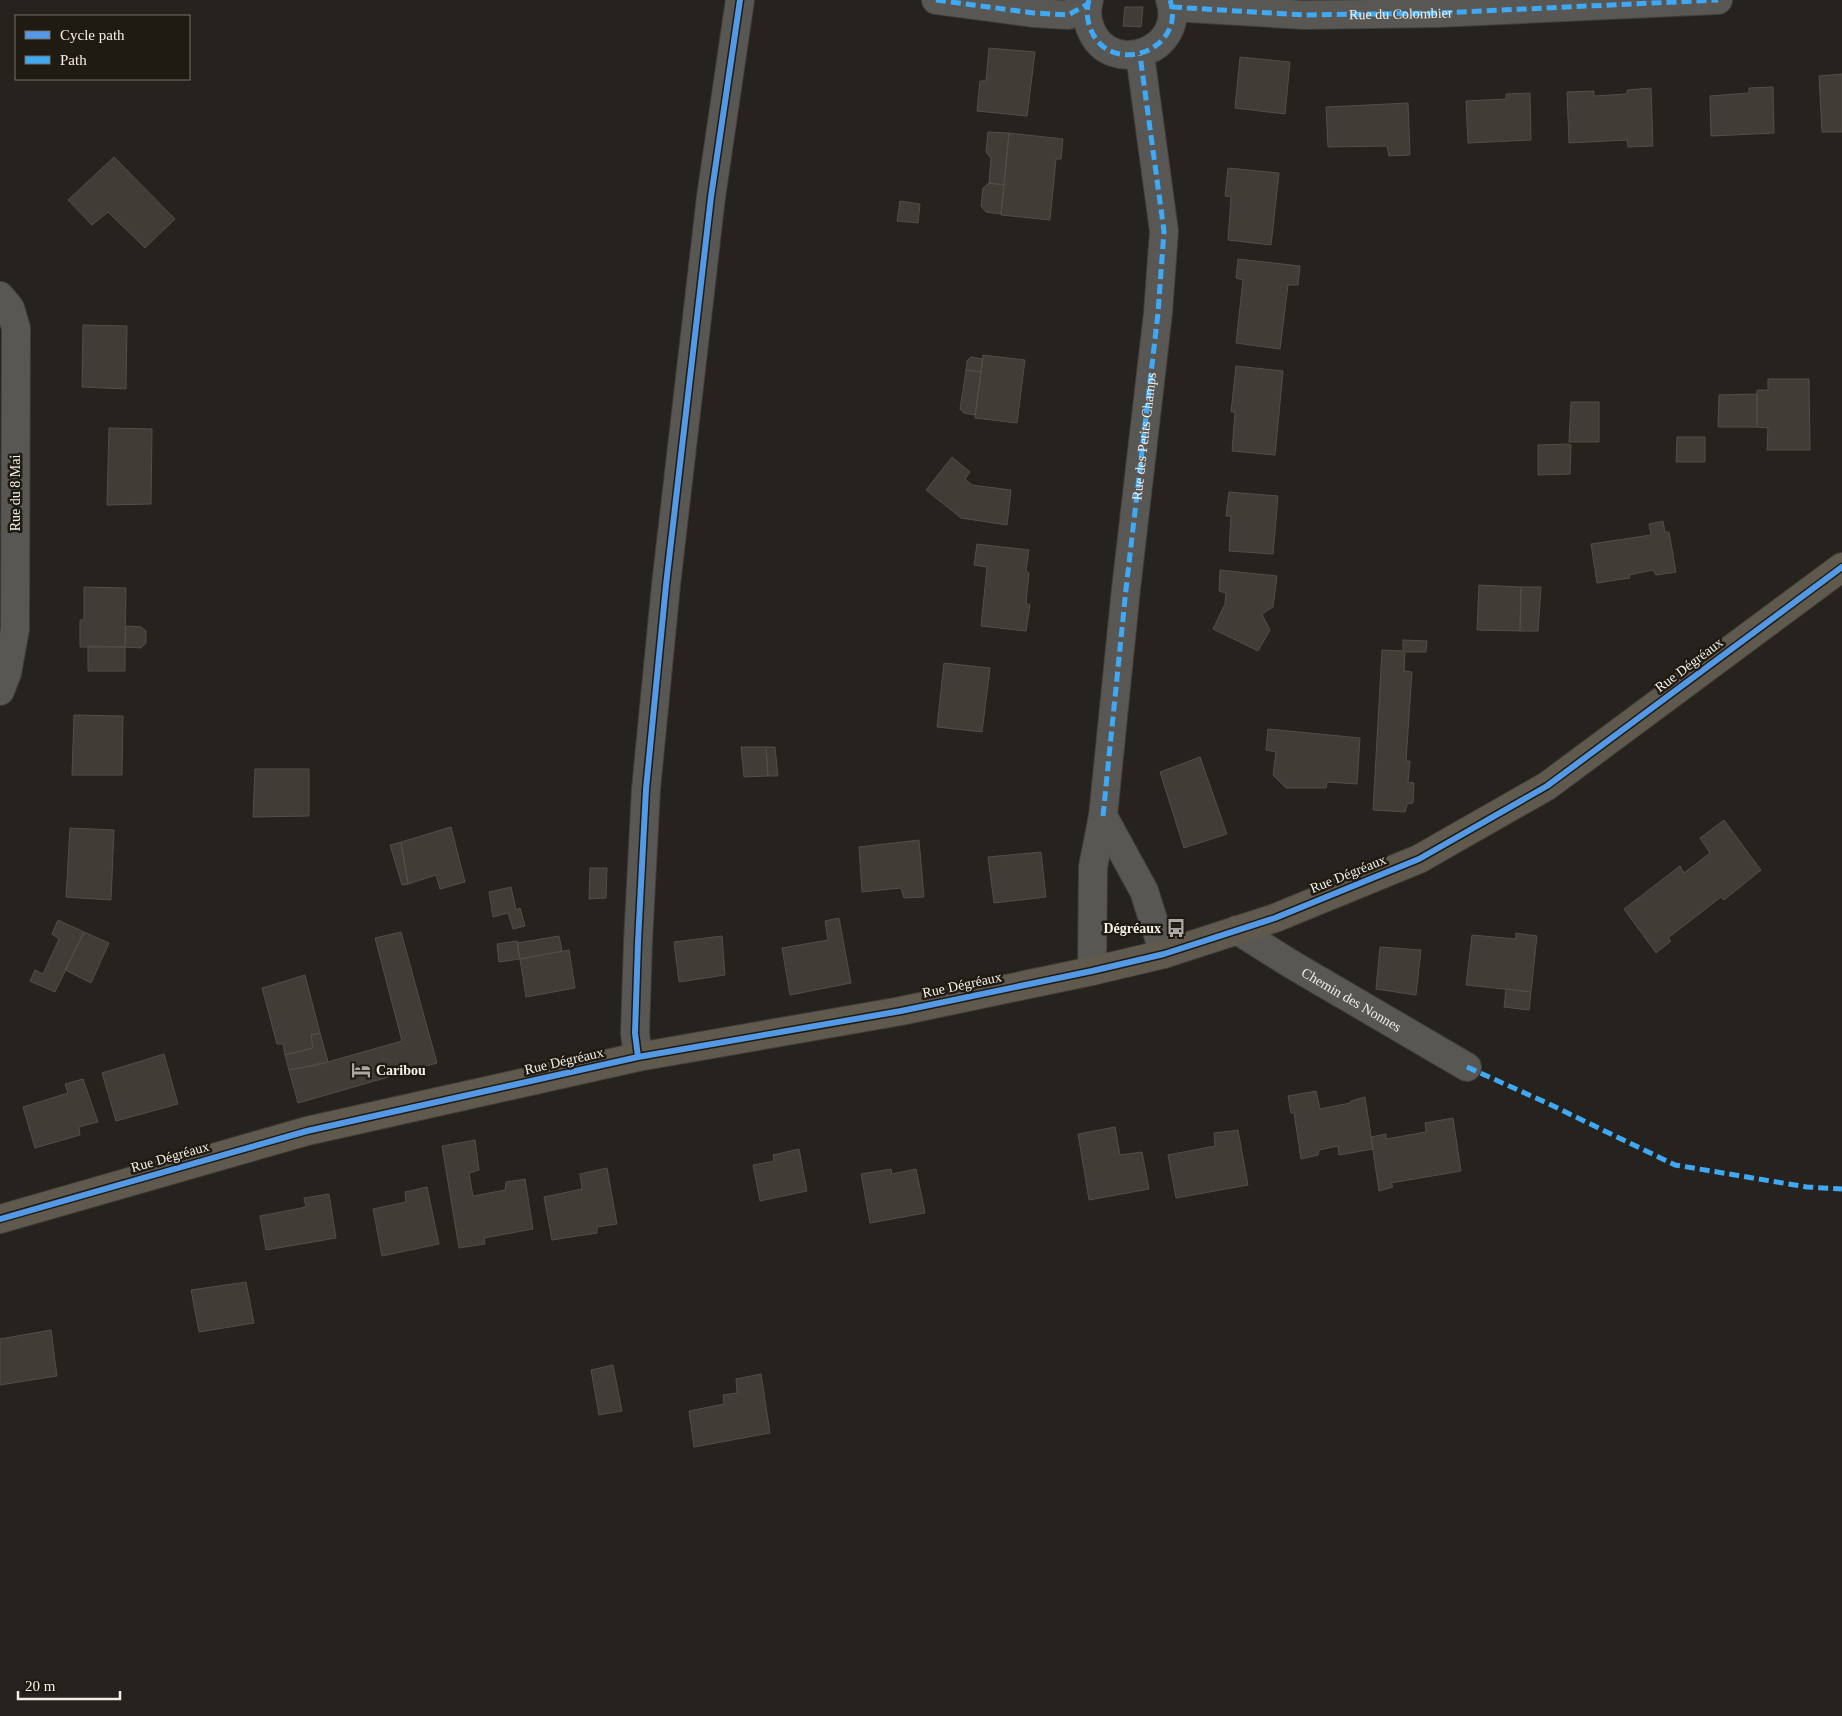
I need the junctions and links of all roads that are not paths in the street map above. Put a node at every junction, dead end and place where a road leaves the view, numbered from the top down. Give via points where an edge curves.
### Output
1 (740, 0) edge
2 (936, 0) edge
3 (1718, 0) edge
4 (1089, 2) edge
5 (1171, 3) edge
6 (1140, 55) junction
7 (0, 296) edge
8 (1842, 567) edge
9 (0, 691) edge
10 (1103, 816) junction
11 (1237, 930) junction
12 (1164, 954) junction
13 (1092, 971) junction
14 (638, 1057) junction
15 (1467, 1067) dead end
16 (0, 1219) edge

1 - 14 street via 711,197 662,624 646,798 638,942 635,1033
2 - 4 street via 1034,14 1068,15
3 - 5 street, Rue du Colombier via 1304,15
4 - 6 street via 1088,21 1094,38 1107,49 1122,55
5 - 6 street via 1172,20 1168,32 1161,42
6 - 10 street, Rue des Petits Champs via 1164,231 1158,313
7 - 9 street, Rue du 8 Mai via 10,308 16,328 15,628 7,674
8 - 11 main road, Rue Dégréaux via 1547,786 1419,859 1275,918
10 - 12 street via 1144,891
10 - 13 street, Rue des Petits Champs via 1093,867
11 - 12 main road, Rue Dégréaux
11 - 15 street, Chemin des Nonnes
12 - 13 main road, Rue Dégréaux
13 - 14 main road, Rue Dégréaux via 901,1011
14 - 16 main road, Rue Dégréaux via 307,1131

